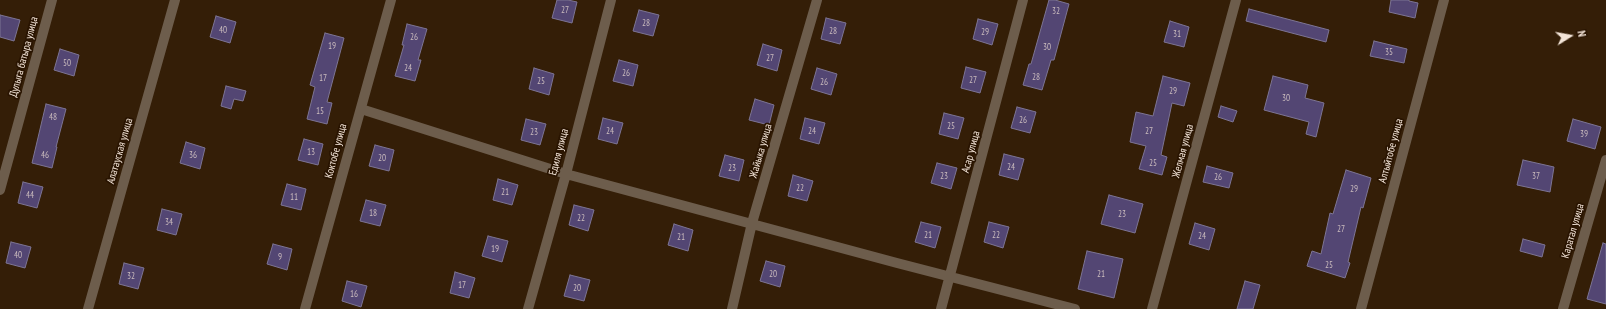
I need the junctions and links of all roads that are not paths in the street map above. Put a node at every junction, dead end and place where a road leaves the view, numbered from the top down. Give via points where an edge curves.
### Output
1 (52, 0) edge
2 (175, 0) edge
3 (391, 0) edge
4 (611, 0) edge
5 (817, 0) edge
6 (1023, 0) edge
7 (1236, 0) edge
8 (1444, 0) edge
9 (360, 109) junction
10 (1606, 160) edge
11 (566, 174) junction
12 (0, 190) edge
13 (752, 223) junction
14 (950, 276) junction
15 (88, 309) edge
16 (305, 309) edge
17 (528, 309) edge
18 (732, 309) edge
19 (941, 309) edge
20 (1075, 309) edge
21 (1152, 309) edge
22 (1361, 309) edge
23 (1563, 309) edge

1 - 12 street, Дулыга батыра улица
2 - 15 street, Алатауская улица
3 - 9 street, Коктобе улица
4 - 11 street, Едиля улица
5 - 13 street, Жайыка улица
6 - 14 street, Асар улица
7 - 21 street, Желмая улица
8 - 22 street, Алтыйтобе улица
9 - 11 street
9 - 16 street, Коктобе улица
10 - 23 street, Каратал улица
11 - 13 street
11 - 17 street, Едиля улица
13 - 14 street
13 - 18 street, Жайыка улица
14 - 19 street, Асар улица
14 - 20 street

